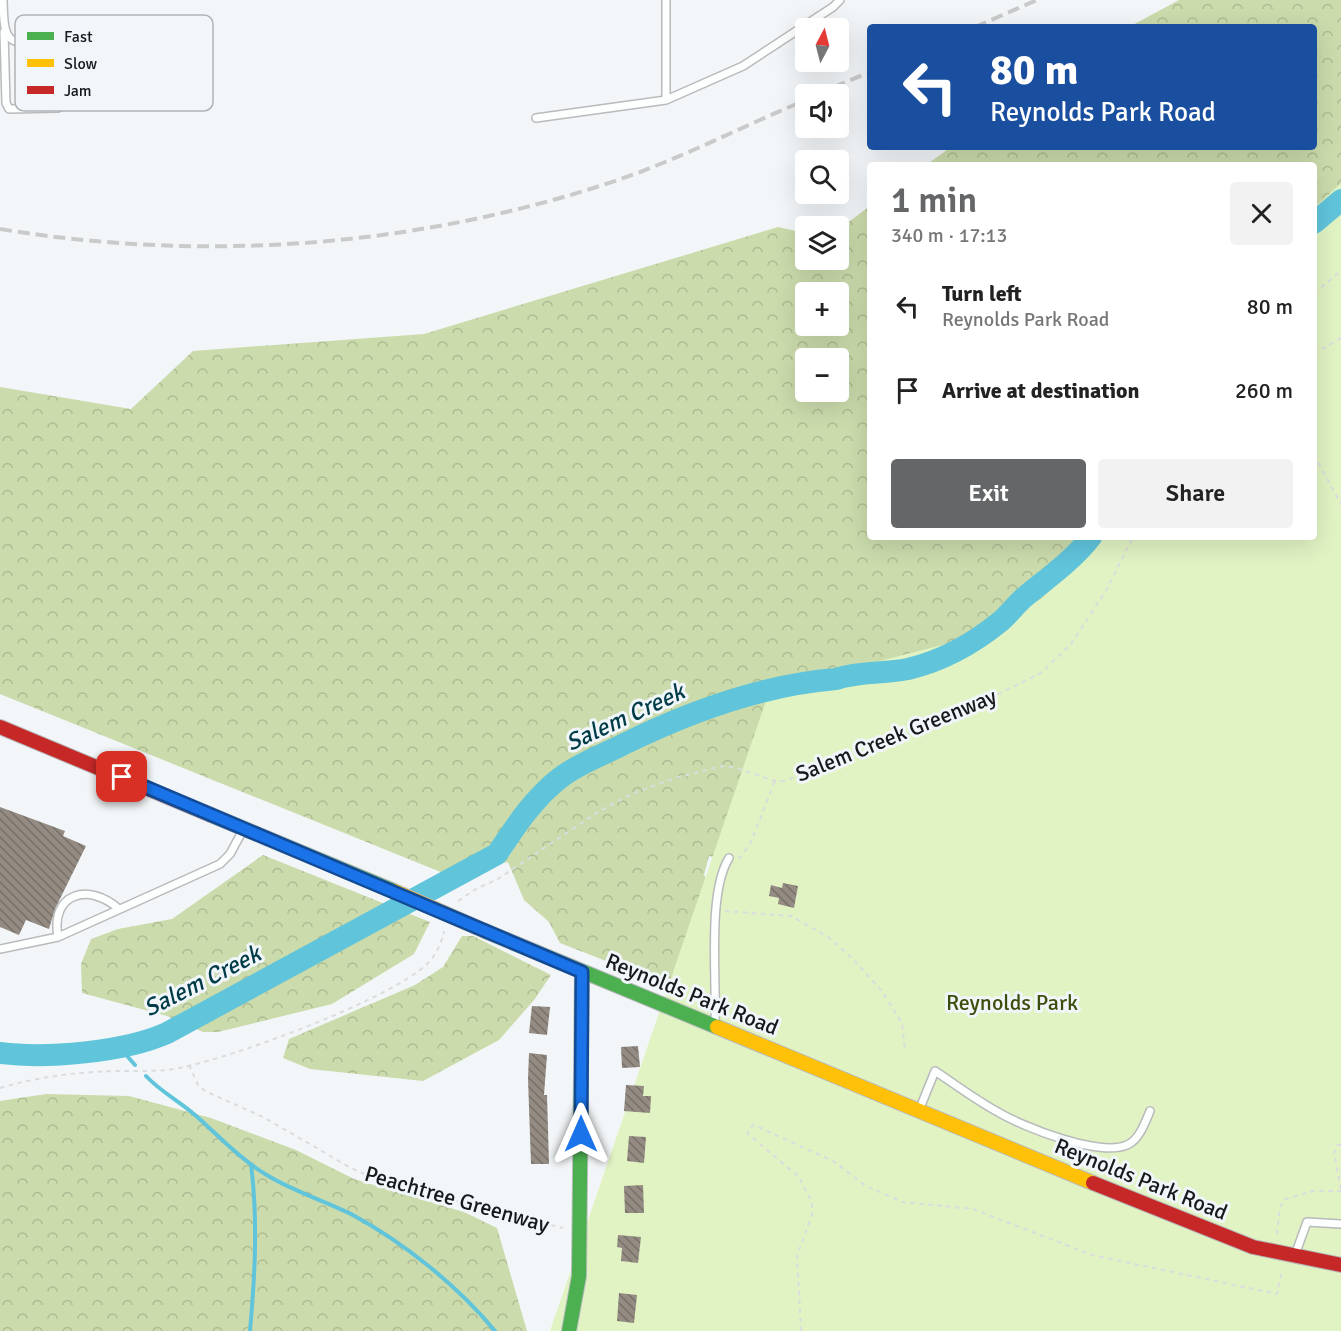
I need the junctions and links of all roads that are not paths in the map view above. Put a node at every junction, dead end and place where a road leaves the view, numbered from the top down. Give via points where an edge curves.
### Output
1 (3, 0) edge
2 (666, 0) edge
3 (840, 0) edge
4 (4, 32) junction
5 (15, 41) edge
6 (666, 100) junction
7 (15, 109) edge
8 (536, 118) dead end
9 (0, 727) edge
10 (244, 828) junction
11 (729, 858) road end
12 (119, 909) junction
13 (58, 937) junction
14 (0, 950) edge
15 (582, 972) junction
16 (715, 1026) junction
17 (919, 1110) junction
18 (1150, 1111) dead end
19 (1341, 1224) edge
20 (1294, 1257) junction
21 (1341, 1265) edge
22 (569, 1331) edge

1 - 4 lane
2 - 6 lane
3 - 6 lane via 743,66
4 - 5 lane
4 - 7 lane via 6,103 9,109
6 - 8 lane
9 - 10 main road, Reynolds Park Road
10 - 12 lane via 220,864
10 - 15 main road, Reynolds Park Road, bridge
11 - 16 lane via 721,876 717,910
12 - 13 lane
12 - 13 lane via 102,896 74,895 59,913
13 - 14 lane
15 - 16 main road, Reynolds Park Road
15 - 22 main road via 579,1276
16 - 17 main road, Reynolds Park Road
17 - 18 lane via 935,1071 1014,1121 1100,1147 1127,1145 1138,1135
17 - 20 main road, Reynolds Park Road via 1188,1222 1253,1247
19 - 20 lane via 1307,1222
20 - 21 main road, Reynolds Park Road

